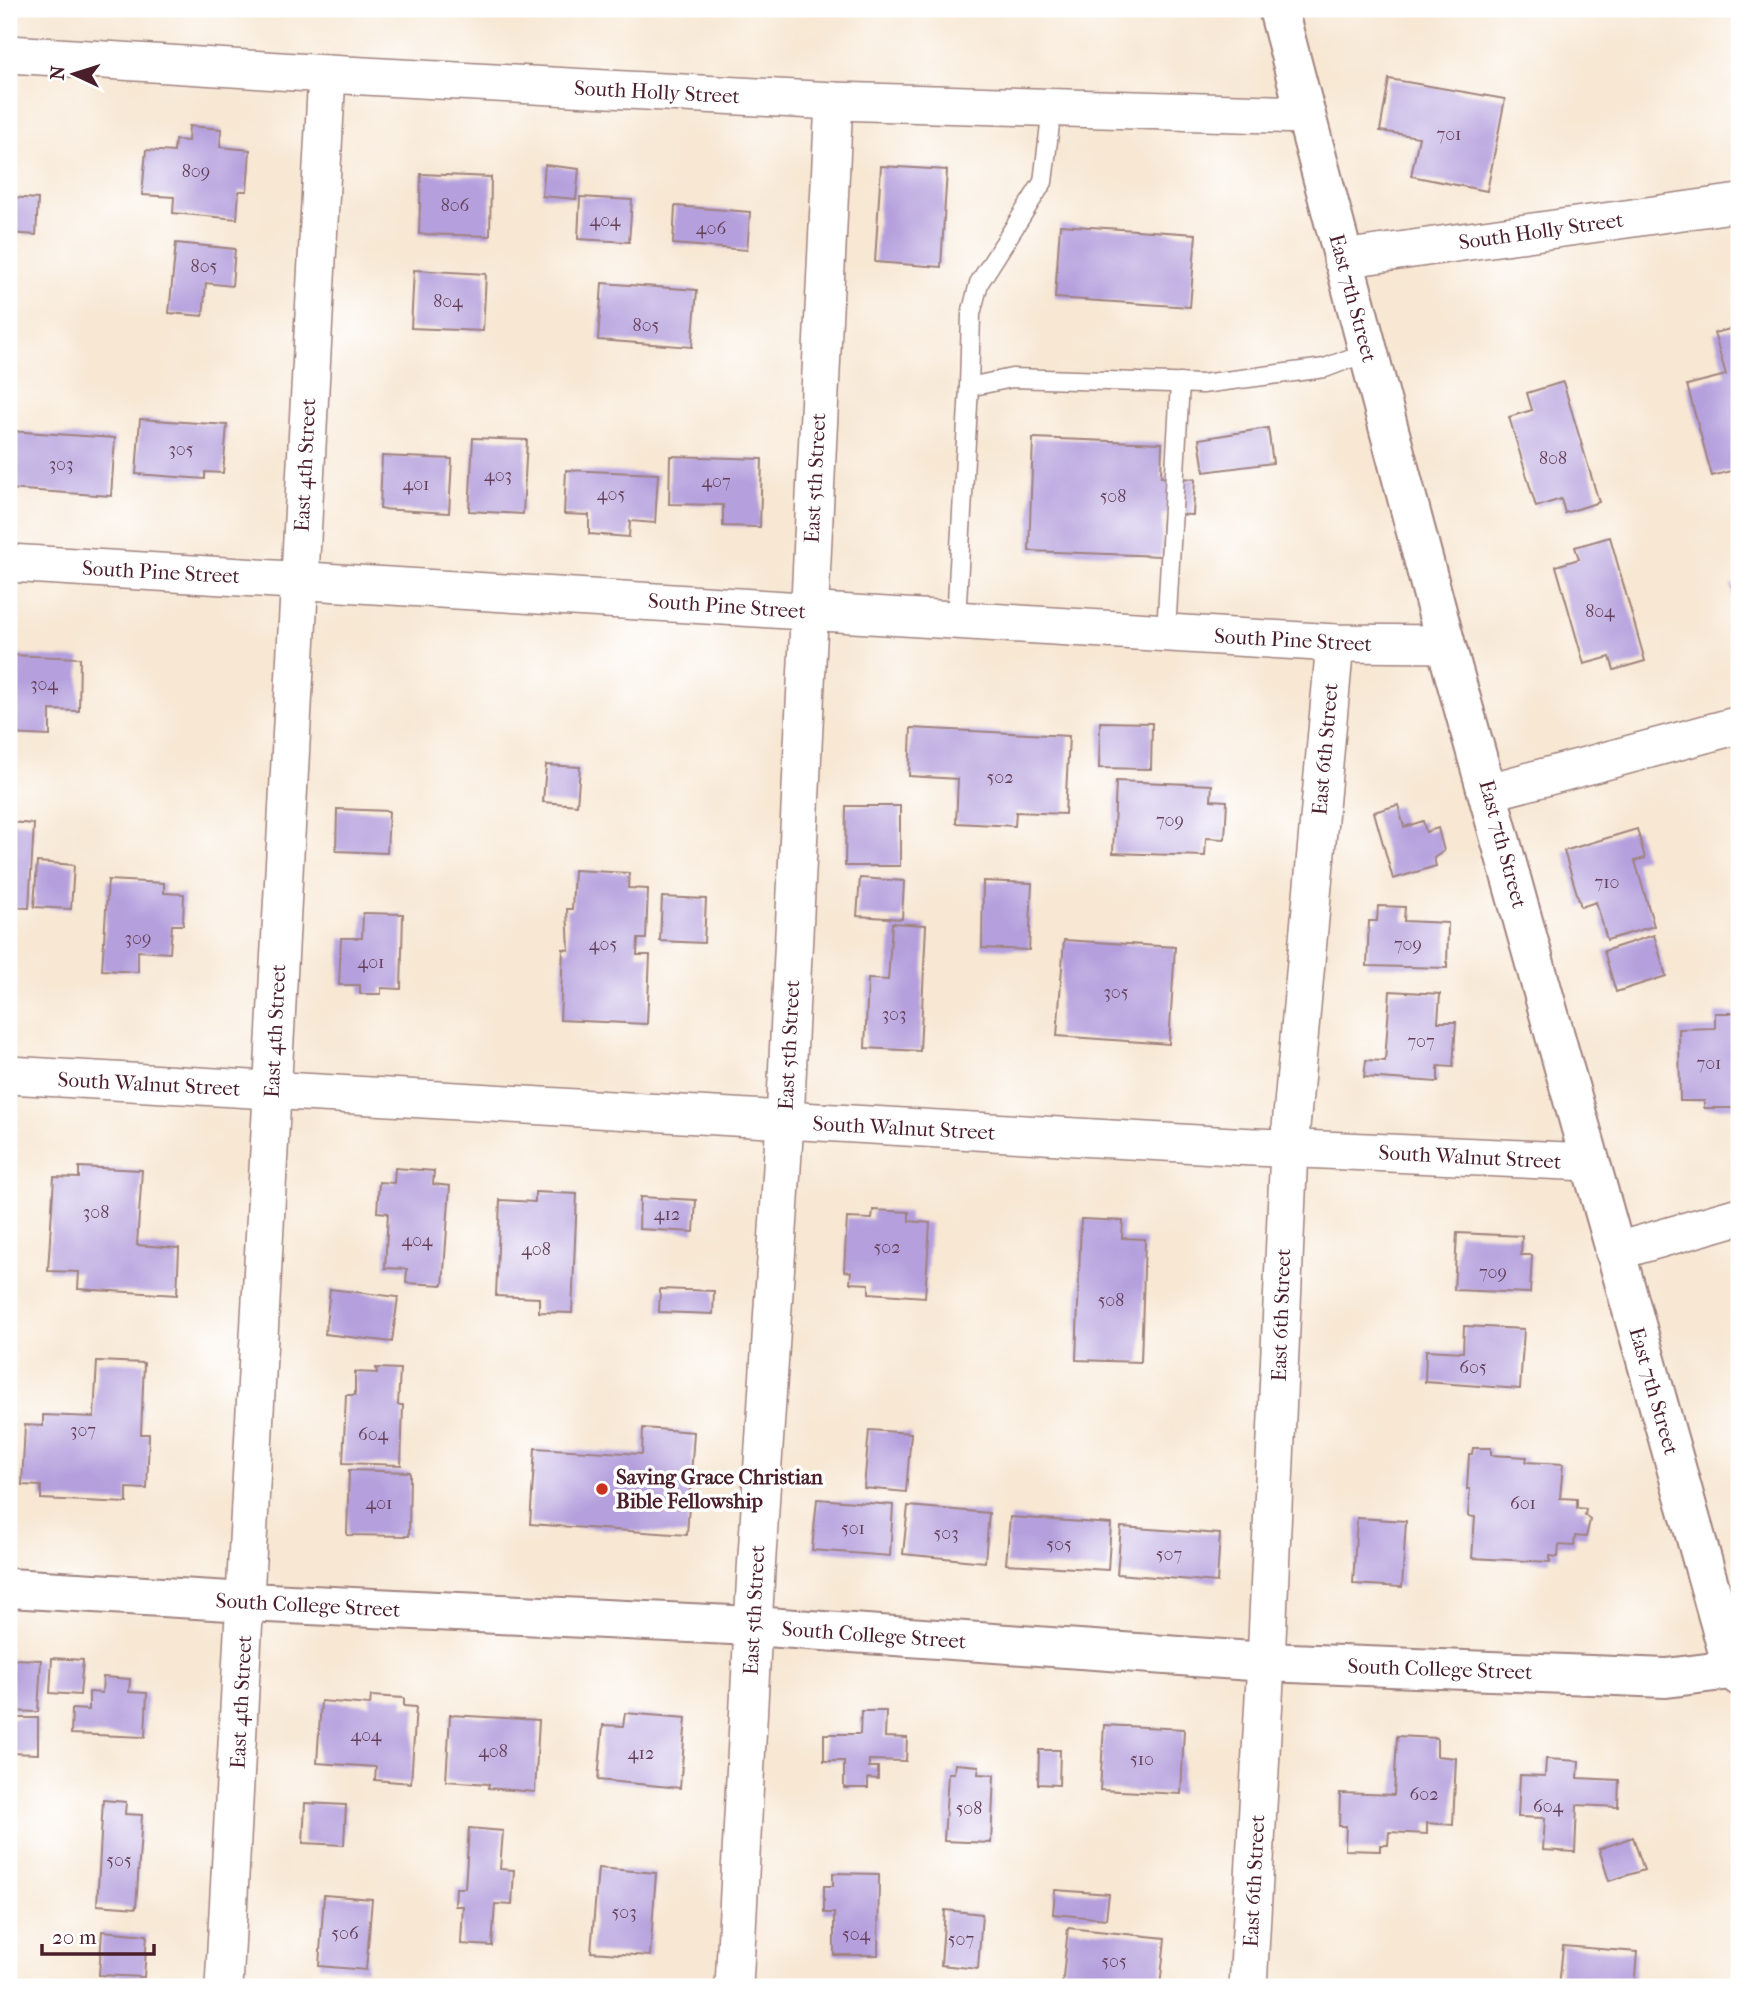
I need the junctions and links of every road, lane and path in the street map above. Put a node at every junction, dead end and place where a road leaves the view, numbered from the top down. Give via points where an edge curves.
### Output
1 (1278, 9) edge
2 (9, 54) edge
3 (327, 74) junction
4 (834, 101) junction
5 (1052, 108) junction
6 (1306, 116) junction
7 (1739, 204) edge
8 (1342, 259) junction
9 (1367, 352) junction
10 (1180, 383) junction
11 (969, 387) junction
12 (9, 563) edge
13 (299, 580) junction
14 (809, 612) junction
15 (956, 620) junction
16 (1166, 633) junction
17 (1335, 643) junction
18 (1446, 644) junction
19 (1739, 725) edge
20 (1489, 792) junction
21 (9, 1075) edge
22 (271, 1091) junction
23 (785, 1121) junction
24 (1289, 1149) junction
25 (1589, 1162) junction
26 (1739, 1216) edge
27 (1614, 1252) junction
28 (9, 1588) edge
29 (247, 1602) junction
30 (752, 1626) junction
31 (1266, 1662) junction
32 (1737, 1671) edge
33 (224, 1987) edge
34 (734, 1987) edge
35 (1248, 1987) edge

1 - 6 street, East 7th Street
2 - 3 street, South Holly Street
3 - 4 street, South Holly Street
3 - 13 street, East 4th Street
4 - 5 street, South Holly Street
4 - 14 street, East 5th Street
5 - 6 street, South Holly Street
5 - 11 lane via 1043,182 979,283 971,314
6 - 8 street, East 7th Street
7 - 8 street, South Holly Street
8 - 9 street, East 7th Street
9 - 10 lane via 1325,368
9 - 18 street, East 7th Street
10 - 11 lane via 1012,378
10 - 16 lane
11 - 15 lane
12 - 13 street, South Pine Street
13 - 14 street, South Pine Street
13 - 22 street, East 4th Street
14 - 15 street, South Pine Street
14 - 23 street, East 5th Street
15 - 16 street, South Pine Street
16 - 17 street, South Pine Street
17 - 18 street, South Pine Street
17 - 24 street, East 6th Street
18 - 20 street, East 7th Street
19 - 20 street
20 - 25 street, East 7th Street
21 - 22 street, South Walnut Street
22 - 23 street, South Walnut Street
22 - 29 street, East 4th Street
23 - 24 street, South Walnut Street
23 - 30 street, East 5th Street
24 - 25 street, South Walnut Street
24 - 31 street, East 6th Street
25 - 27 street, East 7th Street
26 - 27 street
27 - 32 street, East 7th Street
28 - 29 street, South College Street
29 - 30 street, South College Street
29 - 33 street, East 4th Street
30 - 31 street, South College Street
30 - 34 street, East 5th Street
31 - 32 street, South College Street via 1666,1678
31 - 35 street, East 6th Street

